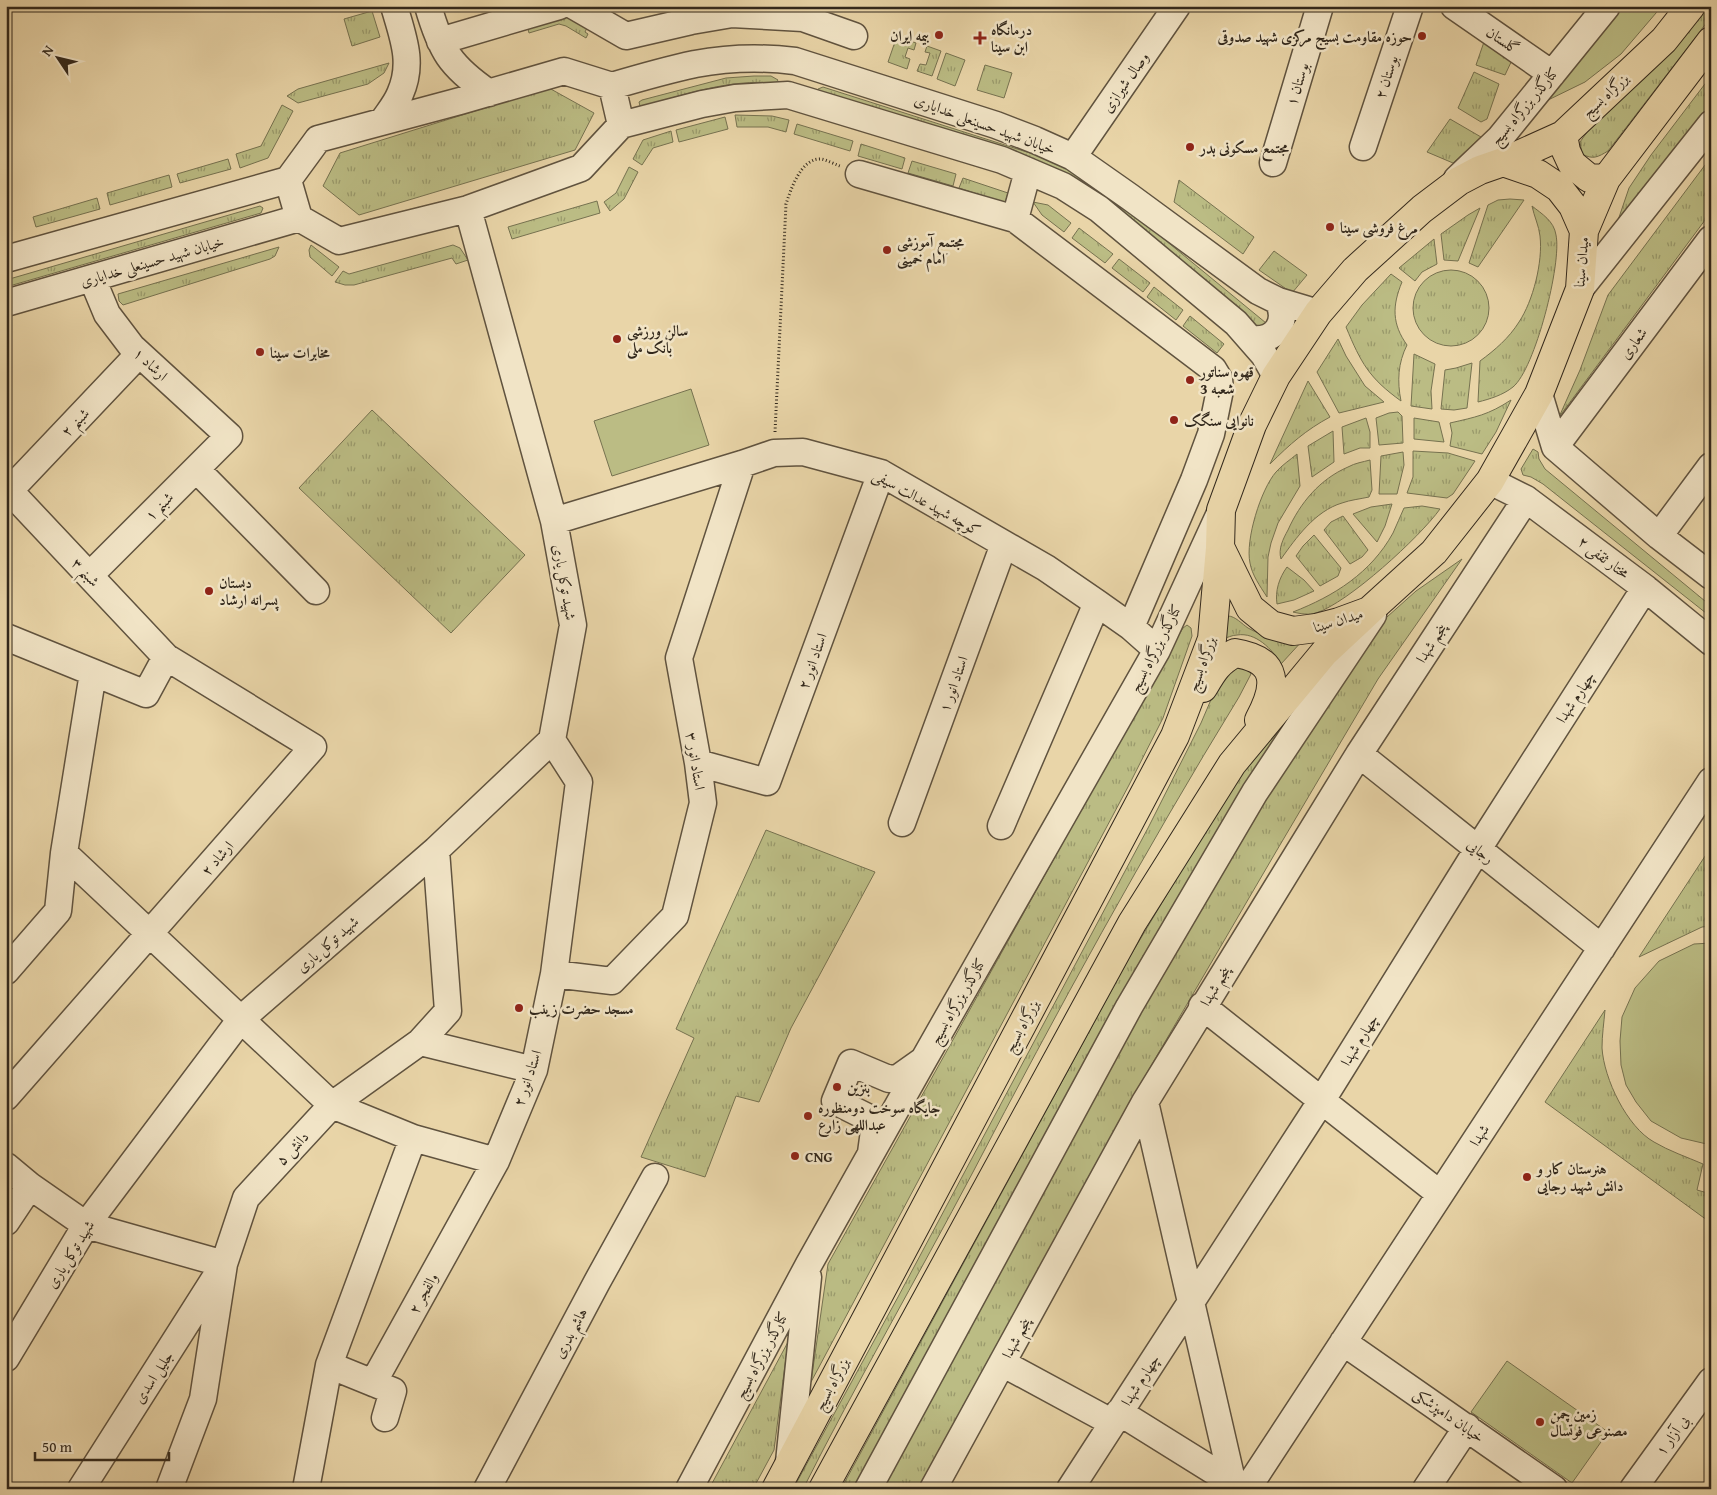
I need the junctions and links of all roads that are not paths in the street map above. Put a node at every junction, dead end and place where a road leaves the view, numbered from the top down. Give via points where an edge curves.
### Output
1 (394, 6) edge
2 (428, 6) edge
3 (559, 6) edge
4 (574, 6) edge
5 (1177, 6) edge
6 (1320, 6) edge
7 (1410, 6) edge
8 (1454, 6) edge
9 (1607, 6) edge
10 (1691, 6) edge
11 (854, 36) dead end
12 (440, 41) junction
13 (1711, 41) edge
14 (795, 61) junction
15 (1552, 74) junction
16 (612, 86) junction
17 (489, 93) junction
18 (788, 95) junction
19 (383, 121) junction
20 (1711, 124) edge
21 (621, 125) junction
22 (1563, 135) junction
23 (1363, 148) dead end
24 (1073, 157) junction
25 (1503, 162) junction
26 (1273, 163) dead end
27 (1028, 171) junction
28 (859, 174) road end
29 (1606, 179) junction
30 (288, 180) junction
31 (1434, 200) junction
32 (468, 209) junction
33 (298, 218) junction
34 (1015, 219) junction
35 (1584, 231) junction
36 (1711, 239) edge
37 (6, 259) edge
38 (92, 278) junction
39 (1580, 289) junction
40 (1278, 301) junction
41 (6, 303) edge
42 (1318, 314) junction
43 (1251, 339) junction
44 (140, 354) junction
45 (1276, 376) junction
46 (1539, 394) junction
47 (228, 436) joint
48 (1555, 447) junction
49 (742, 464) junction
50 (1711, 466) edge
51 (196, 469) junction
52 (881, 473) junction
53 (1490, 480) junction
54 (8, 489) edge
55 (1526, 499) junction
56 (1221, 510) junction
57 (554, 521) junction
58 (1659, 536) junction
59 (1004, 544) junction
60 (1220, 548) junction
61 (90, 575) junction
62 (1711, 576) edge
63 (1644, 588) junction
64 (316, 591) dead end
65 (1098, 602) junction
66 (1377, 603) junction
67 (1131, 627) junction
68 (6, 637) edge
69 (1711, 642) edge
70 (1157, 650) junction
71 (166, 658) junction
72 (93, 673) junction
73 (1175, 736) junction
74 (552, 740) junction
75 (1359, 754) junction
76 (698, 763) junction
77 (1232, 764) junction
78 (1711, 781) edge
79 (902, 823) dead end
80 (1001, 826) dead end
81 (1478, 849) junction
82 (436, 850) junction
83 (64, 853) junction
84 (150, 934) junction
85 (1602, 948) junction
86 (6, 972) edge
87 (554, 974) junction
88 (1202, 1006) junction
89 (241, 1020) junction
90 (420, 1042) junction
91 (922, 1061) junction
92 (534, 1070) junction
93 (6, 1097) edge
94 (1322, 1100) junction
95 (1145, 1102) junction
96 (332, 1105) junction
97 (414, 1138) junction
98 (871, 1155) junction
99 (496, 1161) junction
100 (6, 1166) edge
101 (655, 1177) dead end
102 (30, 1186) junction
103 (1440, 1194) junction
104 (6, 1222) edge
105 (86, 1225) junction
106 (224, 1264) junction
107 (809, 1264) junction
108 (1192, 1300) junction
109 (1343, 1342) junction
110 (6, 1358) edge
111 (1002, 1363) junction
112 (329, 1365) junction
113 (1711, 1381) edge
114 (373, 1383) junction
115 (385, 1418) dead end
116 (1116, 1418) junction
117 (1467, 1427) junction
118 (789, 1463) junction
119 (1238, 1487) edge
120 (934, 1488) edge
121 (81, 1489) edge
122 (169, 1489) edge
123 (306, 1489) edge
124 (487, 1489) edge
125 (689, 1489) edge
126 (776, 1489) edge
127 (823, 1489) edge
128 (868, 1489) edge
129 (1070, 1489) edge
130 (1426, 1489) edge
131 (1554, 1489) edge
132 (1633, 1489) edge

1 - 19 street via 406,48 407,68 399,96
2 - 12 street
3 - 12 street
4 - 11 street via 626,36 732,14 803,18
5 - 24 street, وصال شیرازی
6 - 26 street, بوستان ۱
7 - 23 street, بوستان ۲
8 - 15 street, گلستان
9 - 15 street, کنارگذر بزرگراه بسیج
10 - 22 highway, بزرگراه بسیج via 1664,40
12 - 17 street via 456,67
13 - 29 highway
14 - 16 street, خیابان شهید حسینعلی خدایاری via 736,59 695,64
14 - 18 street
14 - 24 street, خیابان شهید حسینعلی خدایاری via 996,125
15 - 31 street, کنارگذر بزرگراه بسیج via 1500,138
16 - 17 street via 564,70
16 - 21 street
17 - 19 street
18 - 21 street, خیابان شهید حسینعلی خدایاری via 735,98
18 - 27 street, خیابان شهید حسینعلی خدایاری via 1002,160
19 - 30 street via 318,139
20 - 39 street
21 - 32 street via 581,168
22 - 25 highway, بزرگراه بسیج
22 - 29 highway via 1572,164 1589,178
24 - 40 street, خیابان شهید حسینعلی خدایاری via 1238,278
25 - 31 highway, میدان سینا via 1459,180
25 - 35 highway, میدان سینا via 1538,174 1558,188 1573,206
27 - 34 street
27 - 43 street, خیابان شهید حسینعلی خدایاری via 1063,186 1099,209 1211,300
28 - 34 street
29 - 35 highway
30 - 33 street
30 - 37 street
31 - 42 highway, میدان سینا via 1355,270
32 - 33 street via 338,241
32 - 57 street, شهید توکل یاری
33 - 38 street, خیابان شهید حسینعلی خدایاری
34 - 67 street via 1213,369 1218,379 1220,390 1211,434
35 - 39 highway, میدان سینا
36 - 48 street, شعاری
38 - 41 street, خیابان شهید حسینعلی خدایاری
38 - 44 street, ارشاد ۱ via 107,314
39 - 46 highway, میدان سینا
40 - 42 street, خیابان شهید حسینعلی خدایاری
40 - 43 street via 1282,313 1277,330 1265,338
42 - 45 highway, میدان سینا
43 - 45 street, خیابان شهید حسینعلی خدایاری
44 - 47 street, ارشاد ۱
44 - 54 street, شبنم ۲
45 - 56 highway, میدان سینا via 1252,425
46 - 48 street
46 - 53 highway, میدان سینا
47 - 51 street, شبنم ۱
48 - 58 street
49 - 52 street, کوچه شهید عدالت سیفی via 774,453 803,452
49 - 57 street, کوچه شهید عدالت سیفی
49 - 76 street, استاد انور ۳ via 679,658
50 - 58 street
51 - 61 street, شبنم ۱
51 - 64 street
52 - 59 street, کوچه شهید عدالت سیفی
52 - 76 street, استاد انور ۲ via 767,782
53 - 55 street, مختار ثقفی ۲
53 - 66 highway, میدان سینا via 1434,552
54 - 61 street, شبنم ۳
55 - 63 street, مختار ثقفی ۲
55 - 75 street, پنجم شهدا
56 - 60 highway, میدان سینا
56 - 70 street, کنارگذر بزرگراه بسیج
57 - 74 street, شهید توکل یاری via 573,625
58 - 62 street
59 - 65 street, کوچه شهید عدالت سیفی
59 - 79 street, استاد انور ۱
60 - 66 highway, میدان سینا via 1250,608 1272,625 1293,631 1308,629 1339,622
60 - 73 highway, بزرگراه بسیج via 1212,639
61 - 71 street, شبنم ۳
63 - 69 street, مختار ثقفی ۲
63 - 81 street, چهارم شهدا
65 - 67 street, کوچه شهید عدالت سیفی
65 - 80 street
66 - 77 highway via 1324,653
66 - 128 street via 1255,792 1129,1007
67 - 70 street, کوچه شهید عدالت سیفی
68 - 72 street
70 - 91 street, کنارگذر بزرگراه بسیج
71 - 72 street via 146,694
71 - 84 street, ارشاد ۲ via 313,747
72 - 83 street
73 - 77 highway via 1221,661 1235,652 1249,655 1268,668 1271,692 1260,718
73 - 118 highway, بزرگراه بسیج
74 - 82 street, شهید توکل یاری
74 - 87 street, استاد انور ۲ via 579,782
75 - 81 street, رجایی
75 - 88 street, پنجم شهدا
76 - 87 street, استاد انور ۳ via 703,803 675,916 612,981
77 - 127 highway via 1132,923
78 - 85 street, شهدا
81 - 85 street, رجایی
81 - 94 street, چهارم شهدا
82 - 89 street, شهید توکل یاری
82 - 90 street, دانش ۵ via 448,1011
83 - 84 street
83 - 86 street via 58,911
84 - 89 street
84 - 93 street, ارشاد ۲
85 - 103 street, شهدا
87 - 92 street, استاد انور ۲
88 - 94 street
88 - 95 street, پنجم شهدا
89 - 96 street
89 - 105 street, شهید توکل یاری
90 - 92 street
90 - 96 street, دانش ۵
91 - 98 street, کنارگذر بزرگراه بسیج
91 - 98 street via 898,1078 889,1079 851,1063 835,1101 869,1118 874,1131
92 - 99 street, استاد انور ۲
94 - 103 street
94 - 108 street, چهارم شهدا
95 - 108 street
95 - 111 street, پنجم شهدا
96 - 97 street
96 - 106 street, دانش ۵ via 246,1198
97 - 99 street
97 - 112 street
98 - 107 street, کنارگذر بزرگراه بسیج
99 - 114 street, والفجر ۲
100 - 102 street
101 - 124 street, هاشم بدری
102 - 104 street
102 - 105 street
103 - 109 street, شهدا
105 - 106 street
105 - 110 street, شهید توکل یاری
106 - 121 street, جلیل اسدی
106 - 122 street, دانش ۵ via 203,1399
107 - 118 street
107 - 125 street, کنارگذر بزرگراه بسیج
108 - 116 street, چهارم شهدا
108 - 119 street
109 - 117 street, خیابان دامپزشکی
109 - 119 street, شهدا
111 - 116 street
111 - 120 street, پنجم شهدا
112 - 114 street
112 - 123 street
113 - 132 street, بی آزار ۱
114 - 115 street via 393,1391
116 - 119 street
116 - 129 street, چهارم شهدا
117 - 130 street
117 - 131 street, خیابان دامپزشکی
118 - 126 highway, بزرگراه بسیج

